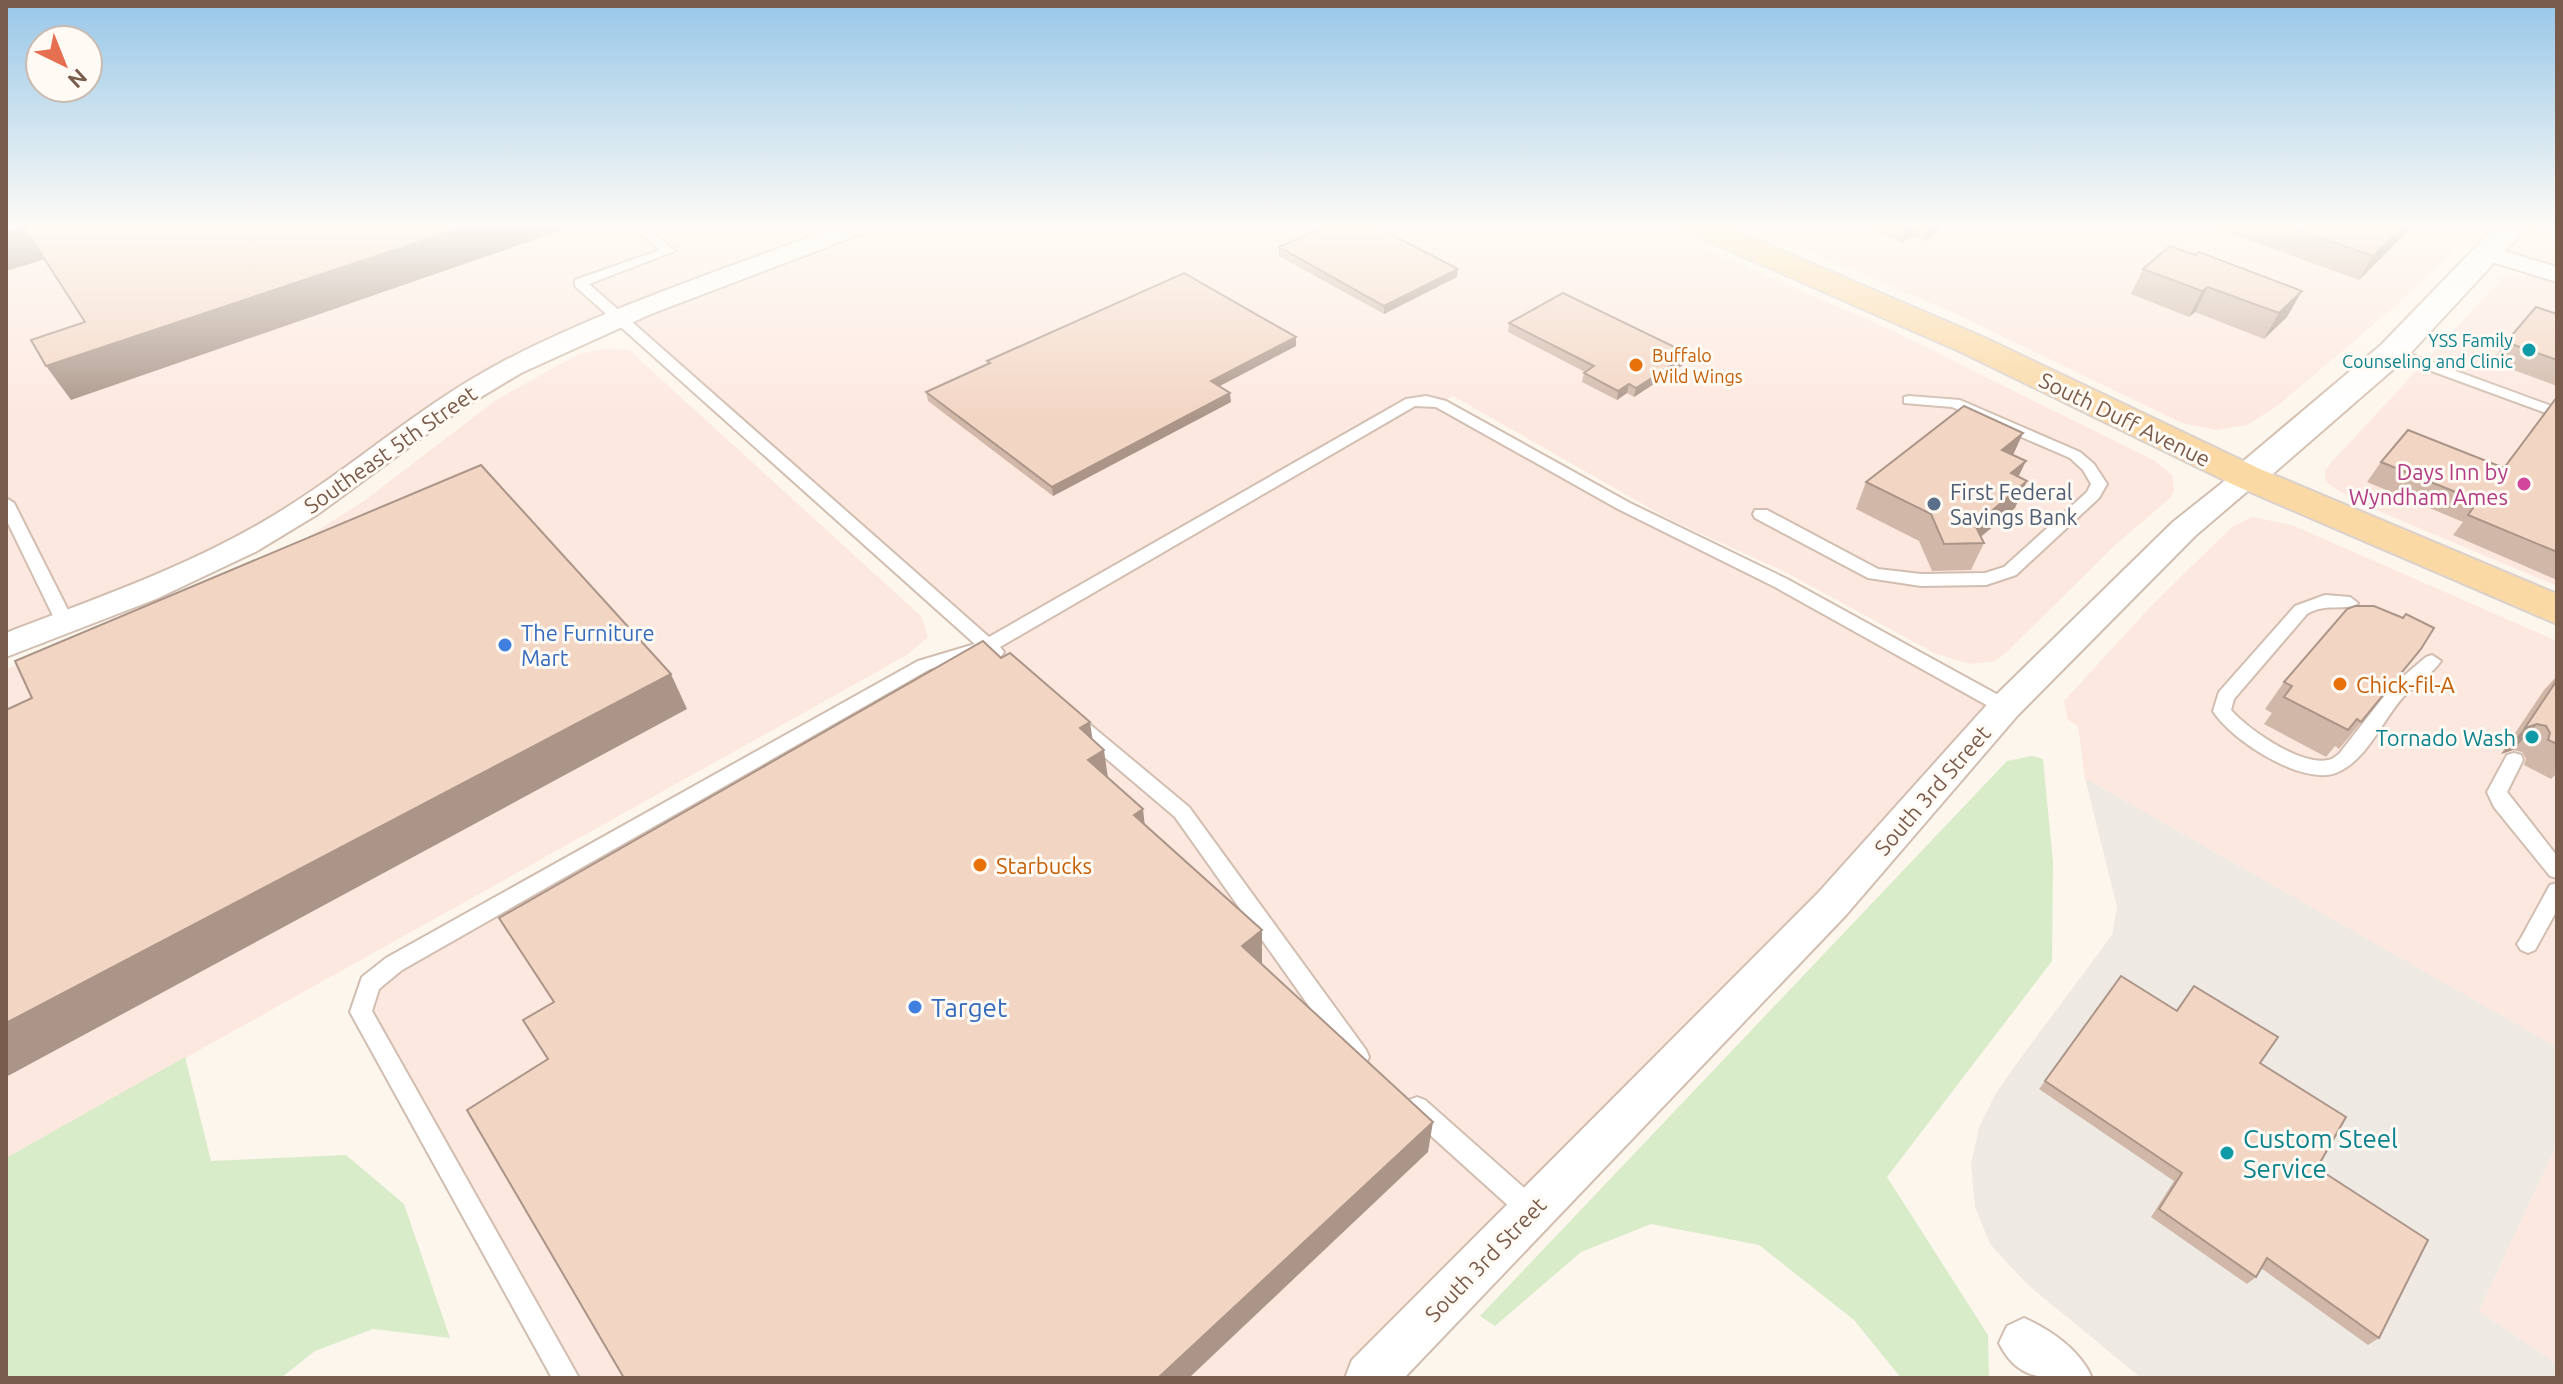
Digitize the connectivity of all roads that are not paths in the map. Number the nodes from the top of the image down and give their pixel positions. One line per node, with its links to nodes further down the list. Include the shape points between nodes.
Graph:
1 (586, 289): 5 (lane)
2 (698, 289): 5 (street, Southeast 5th Street)
3 (1843, 289): 9 (main road, South Duff Avenue)
4 (2453, 289): 6 (main road, South 3rd Street)
5 (619, 319): 14 (street, Southeast 5th Street, via 456,398 332,493 274,529 210,562); 16 (lane)
6 (2393, 352): 8 (lane); 9 (main road, South 3rd Street)
7 (1909, 400): 11 (lane, via 1955,403 2075,455 2099,484 2010,571 1986,579 1874,574)
8 (2557, 413)
9 (2247, 477): 13 (main road, South Duff Avenue); 19 (street, South 3rd Street, via 2184,529)
10 (6, 503): 14 (lane)
11 (1761, 514)
12 (2350, 603): 17 (lane, via 2324,600 2301,610 2225,697 2222,711 2227,719 2298,764 2330,768 2346,759 2398,691)
13 (2557, 610)
14 (65, 622): 15 (street, Southeast 5th Street)
15 (6, 646)
16 (988, 646): 18 (lane); 19 (lane, via 1381,418 1426,400 1781,583); 29 (lane, via 924,665 394,964 370,984 361,1012)
17 (2432, 661)
18 (1008, 664)
19 (2005, 707): 27 (street, South 3rd Street, via 1832,904)
20 (1060, 709): 25 (lane, via 1182,812 1354,1054)
21 (2514, 760): 22 (lane, via 2497,792)
22 (2557, 870)
23 (2557, 891): 24 (lane)
24 (2528, 944)
25 (1375, 1072)
26 (1407, 1099): 27 (lane)
27 (1531, 1210): 30 (street, South 3rd Street)
28 (2024, 1343): 31 (street)
29 (566, 1378)
30 (1370, 1378)
31 (2067, 1378)

